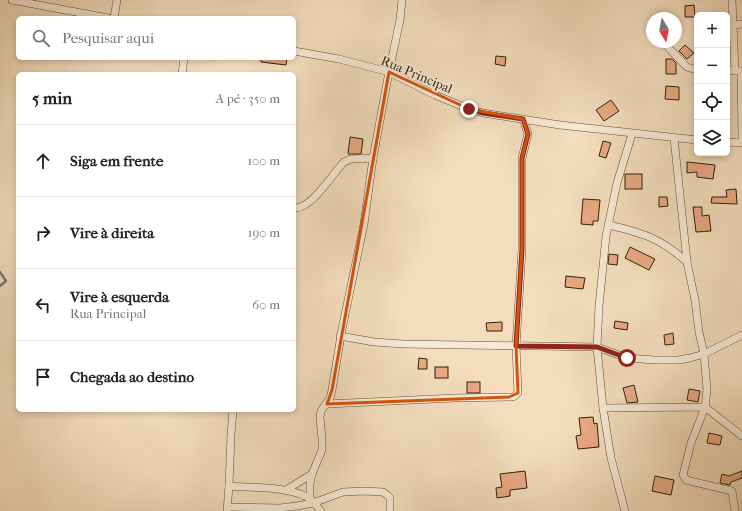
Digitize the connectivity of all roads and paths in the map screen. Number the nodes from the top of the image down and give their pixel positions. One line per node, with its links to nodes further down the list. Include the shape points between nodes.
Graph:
1 (12, 0): 5 (street)
2 (117, 0): 6 (street)
3 (402, 0): 15 (street)
4 (732, 0): 8 (street)
5 (97, 16)
6 (114, 16)
7 (742, 24): 8 (street)
8 (732, 25): 13 (street)
9 (669, 48): 12 (street, via 687,67)
10 (296, 51): 15 (street, Rua Principal)
11 (184, 60): 14 (street)
12 (694, 69)
13 (739, 71): 19 (street)
14 (182, 72)
15 (389, 72): 16 (street, Rua Principal, via 469,109); 23 (street)
16 (523, 119): 17 (street, Rua Principal); 29 (street, via 528,134 522,158 522,249)
17 (632, 134): 18 (street, Rua Principal); 25 (street, via 617,183)
18 (674, 138): 20 (street, Rua Principal); 26 (street)
19 (742, 138)
20 (694, 140)
21 (730, 142): 22 (street)
22 (742, 143)
23 (373, 158): 24 (street, via 350,159 344,162 313,199); 28 (street, via 364,224)
24 (296, 208)
25 (609, 225): 26 (street, via 650,236); 30 (street, via 599,306)
26 (688, 262): 31 (street)
27 (742, 335): 31 (street)
28 (340, 336): 29 (street, via 403,344); 32 (street, via 332,390)
29 (516, 346): 30 (street); 32 (street, via 518,393 513,397)
30 (597, 347): 31 (street, via 627,358 638,359 678,360); 34 (street)
31 (704, 354): 33 (street, via 707,390)
32 (327, 404): 37 (street, via 321,411 320,418 322,450)
33 (705, 407): 34 (street); 36 (street); 45 (street, via 691,443 683,475 686,480 732,491)
34 (603, 408): 44 (street, via 611,458)
35 (233, 412): 38 (street)
36 (742, 436)
37 (312, 474): 39 (street); 40 (street)
38 (229, 486): 39 (street); 41 (street)
39 (286, 490): 40 (street)
40 (312, 501): 41 (street, via 280,508); 42 (street); 43 (street, via 343,492 383,492 390,498)
41 (227, 509)
42 (322, 511)
43 (390, 511)
44 (625, 511)
45 (735, 511)

